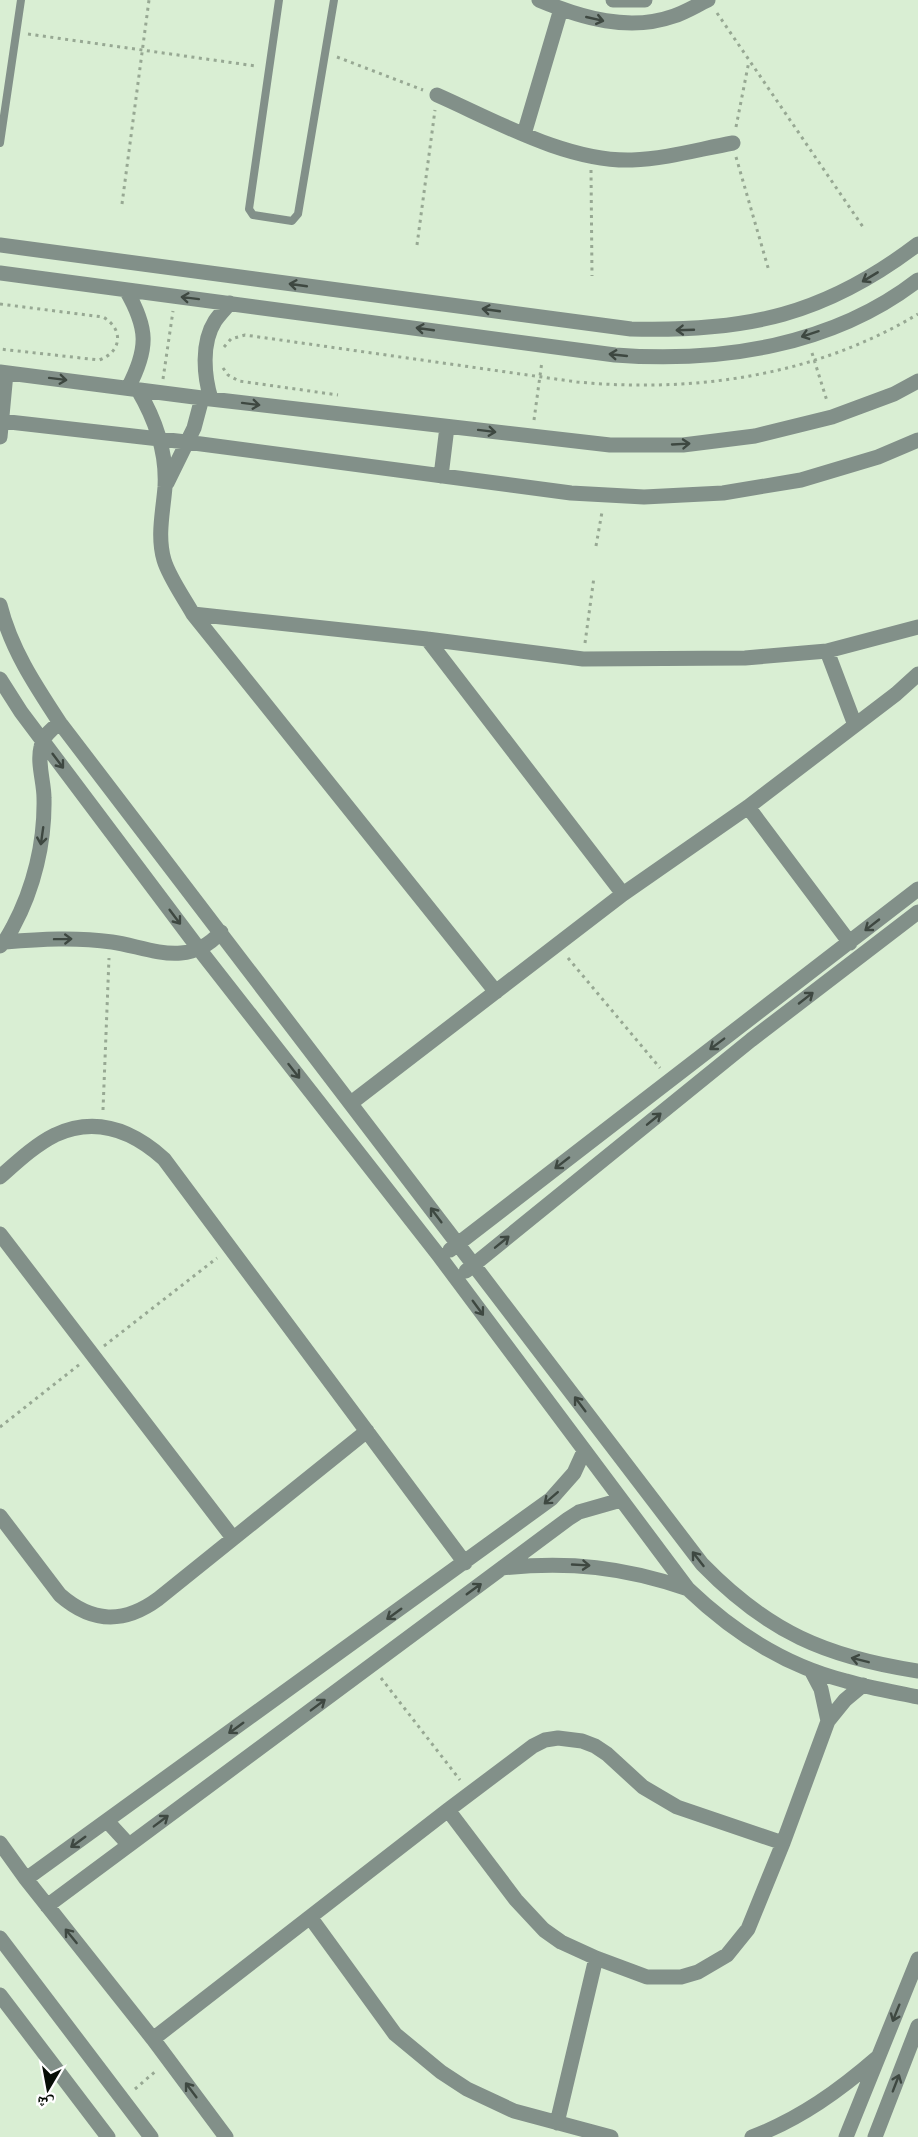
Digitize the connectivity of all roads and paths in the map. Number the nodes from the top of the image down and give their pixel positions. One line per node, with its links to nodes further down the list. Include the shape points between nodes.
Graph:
1 (21, 0): 10 (lane)
2 (149, 0): 11 (path)
3 (279, 0): 14 (lane)
4 (334, 0): 12 (lane)
5 (540, 0): 9 (street)
6 (613, 0): 7 (street)
7 (645, 0)
8 (708, 0): 9 (street, one-way to 8, via 597,21 636,23 673,16); 13 (path)
9 (561, 9): 16 (street)
10 (16, 32): 11 (path); 17 (lane)
11 (142, 50): 14 (path); 20 (path)
12 (325, 52): 14 (lane, via 298,214 292,221 254,215 249,210); 15 (path)
13 (749, 61): 18 (path); 21 (path)
14 (270, 67)
15 (437, 95): 16 (street); 24 (path)
16 (524, 134): 19 (street)
17 (0, 143)
18 (732, 143): 19 (street, via 633,160); 25 (path)
19 (591, 157): 27 (path)
20 (122, 204)
21 (863, 227)
22 (918, 244): 23 (street, one-way to 23, via 864,281 810,306 745,324 668,330 631,329)
23 (0, 245)
24 (417, 245)
25 (769, 270)
26 (0, 273): 29 (street)
27 (592, 276)
28 (918, 280): 34 (street, one-way to 34, via 867,311)
29 (126, 290): 30 (street); 43 (street, via 139,312 144,338)
30 (176, 296): 31 (street, one-way to 30); 44 (path)
31 (230, 303): 35 (street, one-way to 31); 47 (street, via 210,333 204,366)
32 (0, 304): 36 (path, via 103,317 114,326 118,339 112,353 99,360)
33 (918, 314): 38 (path)
34 (807, 336): 35 (street, one-way to 35, via 702,357 648,357); 38 (path)
35 (545, 345): 41 (path)
36 (0, 349)
37 (222, 350): 41 (path, via 231,339 245,335)
38 (814, 360): 41 (path, via 751,376 686,385 613,386); 48 (path)
39 (221, 364): 45 (path, via 228,375 239,381)
40 (3, 373): 43 (street, one-way to 43); 51 (street)
41 (540, 376): 54 (path)
42 (918, 381): 50 (street)
43 (133, 389): 44 (street); 55 (street, via 154,422)
44 (160, 392): 47 (street)
45 (345, 396)
46 (836, 398): 48 (path)
47 (207, 399): 52 (street, one-way to 52); 57 (street)
48 (827, 401): 49 (path); 50 (path)
49 (817, 404)
50 (832, 417): 54 (street, one-way to 50, via 610,445 683,445 755,436)
51 (1, 421): 53 (street); 55 (street)
52 (447, 427): 54 (street, one-way to 54); 58 (street)
53 (0, 437)
54 (532, 437)
55 (160, 440): 57 (street); 59 (street)
56 (918, 440): 60 (street, via 839,469 762,487 684,496)
57 (186, 442): 58 (street); 59 (street)
58 (441, 476): 60 (street)
59 (165, 489): 64 (street, via 160,536 165,561)
60 (605, 495): 61 (path)
61 (596, 546)
62 (594, 577): 68 (path)
63 (0, 605): 71 (street, via 20,659)
64 (193, 614): 66 (street); 84 (street)
65 (918, 627): 67 (street)
66 (427, 639): 68 (street); 76 (street)
67 (827, 651): 68 (street, via 745,658); 72 (street)
68 (583, 659)
69 (918, 675): 72 (street)
70 (0, 679): 73 (street)
71 (60, 723): 73 (street); 78 (street)
72 (855, 725): 74 (street)
73 (43, 740): 81 (street, one-way to 81, via 40,758 45,797 39,857 31,887); 83 (street, one-way to 83)
74 (747, 807): 76 (street); 80 (street)
75 (918, 889): 80 (street, one-way to 80)
76 (623, 894): 82 (street)
77 (918, 912): 93 (street, one-way to 77, via 751,1040)
78 (221, 932): 83 (street); 86 (street)
79 (109, 941): 81 (street, one-way to 79, via 74,938); 83 (street, via 169,953); 87 (path)
80 (850, 943): 85 (street, one-way to 85)
81 (2, 944)
82 (557, 945): 84 (street); 85 (path)
83 (199, 949): 92 (street, one-way to 92)
84 (495, 992): 86 (street)
85 (670, 1080): 90 (street, one-way to 90)
86 (351, 1103): 90 (street, one-way to 86)
87 (102, 1127): 88 (street, via 78,1128 56,1135); 91 (street, via 126,1132 147,1143 164,1159)
88 (0, 1177)
89 (0, 1234): 95 (street)
90 (458, 1244): 92 (street); 93 (street)
91 (230, 1247): 95 (path); 97 (street)
92 (440, 1257): 94 (street)
93 (474, 1265): 94 (street); 109 (street, one-way to 93, via 851,1658 801,1638 756,1612 719,1582)
94 (457, 1279): 98 (street, one-way to 98)
95 (92, 1354): 96 (path); 102 (street)
96 (0, 1427)
97 (367, 1431): 102 (street); 104 (street)
98 (584, 1451): 99 (street); 101 (street, one-way to 101, via 564,1487)
99 (621, 1500): 103 (street, via 579,1512); 106 (street)
100 (0, 1516): 102 (street, via 60,1595 79,1609 100,1617 116,1617 145,1608)
101 (500, 1537): 103 (street); 104 (street)
102 (233, 1538)
103 (517, 1557): 105 (street)
104 (465, 1563): 115 (street, one-way to 115)
105 (502, 1568): 106 (street, one-way to 106, via 597,1566); 107 (street, one-way to 105)
106 (688, 1589): 108 (street, via 751,1640)
107 (371, 1665): 113 (path); 118 (street, one-way to 107)
108 (811, 1670): 110 (street); 112 (street, via 821,1689)
109 (918, 1671)
110 (864, 1685): 111 (street); 112 (street)
111 (918, 1696)
112 (828, 1721): 117 (street)
113 (471, 1793): 114 (street); 117 (street, via 533,1746 545,1740 570,1739 595,1746 643,1787 676,1807)
114 (448, 1810): 121 (street); 123 (street, via 529,1916 561,1942)
115 (107, 1821): 118 (street); 119 (street, one-way to 119)
116 (0, 1843): 119 (street)
117 (783, 1843): 123 (street, via 748,1929 739,1943 713,1965 681,1977 647,1977)
118 (129, 1845): 120 (street)
119 (26, 1879): 120 (street)
120 (47, 1906): 127 (street, one-way to 120)
121 (310, 1917): 127 (street); 131 (street, via 395,2034 417,2054 494,2102)
122 (0, 1938): 130 (street)
123 (596, 1958): 131 (street)
124 (918, 1959): 128 (street, one-way to 128)
125 (0, 1995): 132 (street)
126 (918, 2026): 138 (street, one-way to 126)
127 (153, 2039): 129 (street)
128 (880, 2056): 136 (street, via 811,2108); 137 (street)
129 (168, 2060): 130 (path); 134 (street, one-way to 129)
130 (122, 2100): 133 (street)
131 (557, 2123): 135 (street)
132 (108, 2137)
133 (151, 2137)
134 (226, 2137)
135 (611, 2137)
136 (752, 2137)
137 (846, 2137)
138 (874, 2137)

